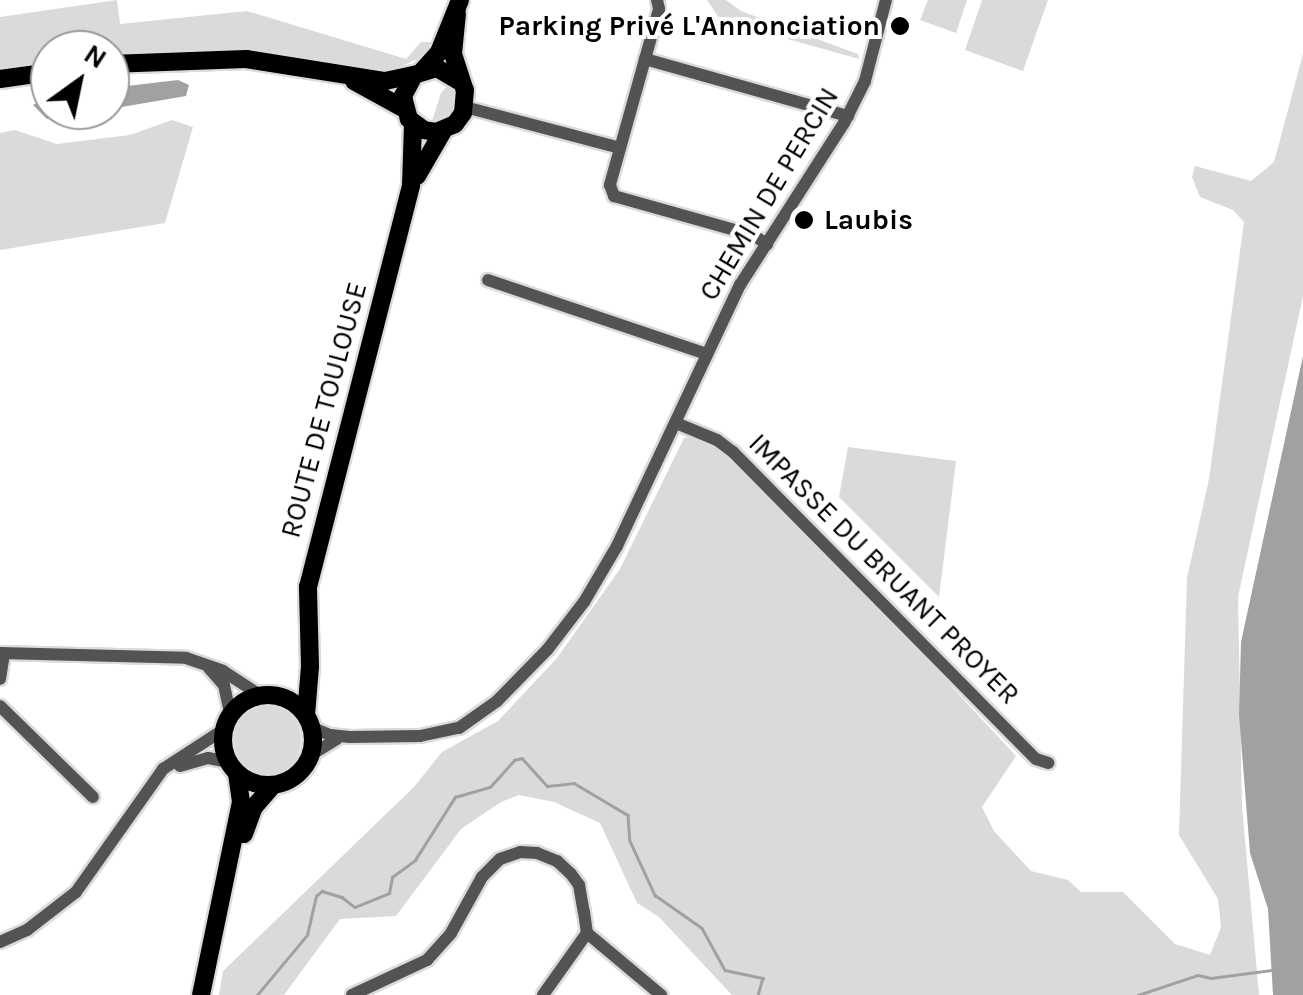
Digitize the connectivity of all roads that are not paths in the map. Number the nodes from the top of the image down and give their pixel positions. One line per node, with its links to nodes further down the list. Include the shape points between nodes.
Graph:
1 (886, 0): 13 (street, CHEMIN DE PERCIN)
2 (658, 5): 4 (street)
3 (459, 6): 6 (main road, via 438,52); 10 (main road, via 453,54)
4 (645, 59): 13 (street); 15 (street)
5 (130, 63): 8 (main road, via 246,59)
6 (419, 73): 8 (main road, via 385,81); 10 (main road, via 444,70); 12 (main road, via 404,90)
7 (30, 74): 9 (main road)
8 (345, 76): 12 (main road)
9 (0, 78)
10 (460, 82): 11 (main road)
11 (466, 107): 14 (main road); 15 (street)
12 (408, 116): 14 (main road, via 424,130); 16 (main road, ROUTE DE TOULOUSE)
13 (848, 116): 17 (street, CHEMIN DE PERCIN)
14 (443, 131): 16 (main road, ROUTE DE TOULOUSE)
15 (620, 148): 17 (street, via 610,185 614,196)
16 (411, 185): 21 (main road, ROUTE DE TOULOUSE, via 314,552)
17 (768, 244): 19 (street, CHEMIN DE PERCIN)
18 (488, 280): 19 (street)
19 (706, 354): 20 (street, CHEMIN DE PERCIN)
20 (676, 423): 29 (street, CHEMIN DE PERCIN, via 584,602 511,689 459,728); 31 (street, IMPASSE DU BRUANT PROYER, via 733,452 1036,759)
21 (308, 651): 25 (main road, via 298,677); 27 (main road, ROUTE DE TOULOUSE)
22 (2, 653): 23 (street, via 175,658); 24 (street)
23 (207, 666): 25 (street); 28 (street, via 224,685)
24 (0, 679)
25 (268, 695): 27 (main road, via 293,702); 28 (main road, via 244,701)
26 (0, 706): 35 (street)
27 (308, 721): 29 (street, CHEMIN DE PERCIN, via 330,736); 30 (main road)
28 (227, 722): 32 (main road); 34 (street)
29 (350, 737): 30 (street, CHEMIN DE PERCIN)
30 (310, 755): 33 (main road, via 289,780)
31 (1048, 763)
32 (233, 768): 33 (main road, via 254,783); 34 (street, via 193,759); 36 (main road, via 241,802)
33 (273, 785): 36 (main road, via 254,806)
34 (149, 786): 38 (street, via 76,892)
35 (92, 797)
36 (227, 876): 39 (main road)
37 (587, 933): 40 (street, via 571,874 536,852 520,852 500,859 482,877 452,933 427,960); 41 (street); 42 (street)
38 (0, 942)
39 (202, 993)
40 (353, 995)
41 (544, 995)
42 (662, 995)

